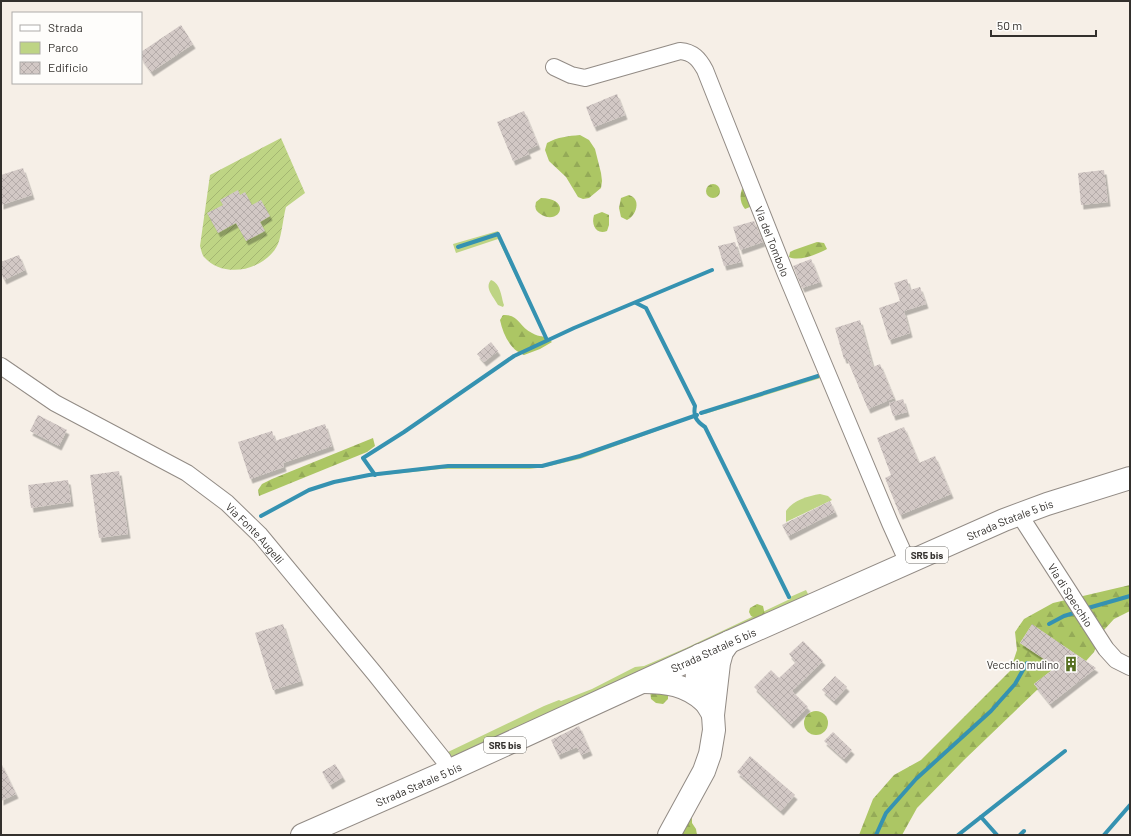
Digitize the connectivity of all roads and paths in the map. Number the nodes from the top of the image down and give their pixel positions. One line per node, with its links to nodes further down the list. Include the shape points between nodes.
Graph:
1 (554, 67): 5 (street, Via del Tombolo, via 585,78 680,51 687,51 701,62 785,272)
2 (1, 366): 11 (street, Via Fonte Augelli, via 55,402 182,470 227,503 260,535 375,674 439,754)
3 (1130, 478): 4 (main road, Strada Statale 5 bis / SR5 bis)
4 (1019, 514): 5 (main road, Strada Statale 5 bis / SR5 bis); 8 (street, Via di Specchio, via 1106,649 1116,660)
5 (908, 563): 6 (main road, Strada Statale 5 bis / SR5 bis)
6 (729, 642): 7 (main road, Strada Statale 5 bis / SR5 bis); 10 (main road, via 721,656)
7 (700, 655): 9 (main road, Strada Statale 5 bis / SR5 bis); 10 (main road, via 712,665 715,675)
8 (1130, 667)
9 (643, 682): 10 (main road, via 681,686); 11 (main road, Strada Statale 5 bis / SR5 bis)
10 (711, 701): 13 (main road, via 714,730 710,754 704,771)
11 (448, 771): 12 (main road, Strada Statale 5 bis / SR5 bis)
12 (302, 835)
13 (669, 835)

